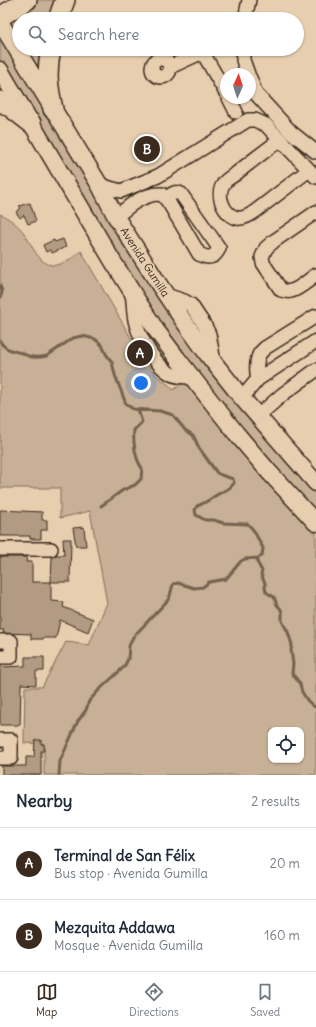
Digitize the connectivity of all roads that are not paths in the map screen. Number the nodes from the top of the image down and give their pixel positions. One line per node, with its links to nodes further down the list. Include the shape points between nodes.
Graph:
1 (15, 0): 7 (street)
2 (27, 0): 7 (highway)
3 (65, 0): 5 (highway)
4 (249, 0): 6 (street)
5 (61, 12)
6 (246, 12)
7 (0, 17)
8 (0, 22): 9 (main road, Avenida Gumilla)
9 (12, 42)
10 (21, 56): 22 (main road, Avenida Gumilla)
11 (49, 56): 22 (highway, via 47,76)
12 (195, 56): 15 (street)
13 (208, 56): 18 (street)
14 (243, 56): 16 (street)
15 (170, 67)
16 (246, 68)
17 (0, 70): 24 (main road)
18 (220, 80)
19 (256, 94): 26 (street, via 291,132)
20 (0, 101): 24 (highway)
21 (232, 104): 23 (street)
22 (53, 109): 29 (main road, Avenida Gumilla)
23 (236, 112)
24 (31, 123): 41 (main road, via 156,330 236,433)
25 (280, 140): 27 (street); 27 (street, via 224,183 220,197 229,215 238,218 250,215); 28 (street, via 266,124 248,120)
26 (316, 152)
27 (312, 174)
28 (158, 176): 29 (street, via 121,191); 30 (street)
29 (99, 184): 32 (main road, Avenida Gumilla)
30 (164, 196): 30 (street, via 199,254 211,257 217,252 219,248 181,194 176,192); 32 (street, via 146,196)
31 (316, 212): 33 (street, via 274,241 266,248 262,257 263,263 281,290 291,292)
32 (116, 217): 38 (main road, Avenida Gumilla, via 185,323)
33 (316, 274)
34 (316, 316): 37 (street, via 260,353)
35 (316, 341): 37 (street)
36 (316, 370): 39 (street)
37 (258, 380): 38 (street)
38 (242, 398): 39 (main road, Avenida Gumilla)
39 (258, 416): 40 (main road, Avenida Gumilla)
40 (316, 483)
41 (316, 523)
42 (0, 549): 43 (street)
43 (51, 549)
44 (0, 641): 45 (street, via 11,641 11,657)
45 (0, 657)
46 (0, 740): 47 (street, via 11,740 11,758)
47 (0, 758)

